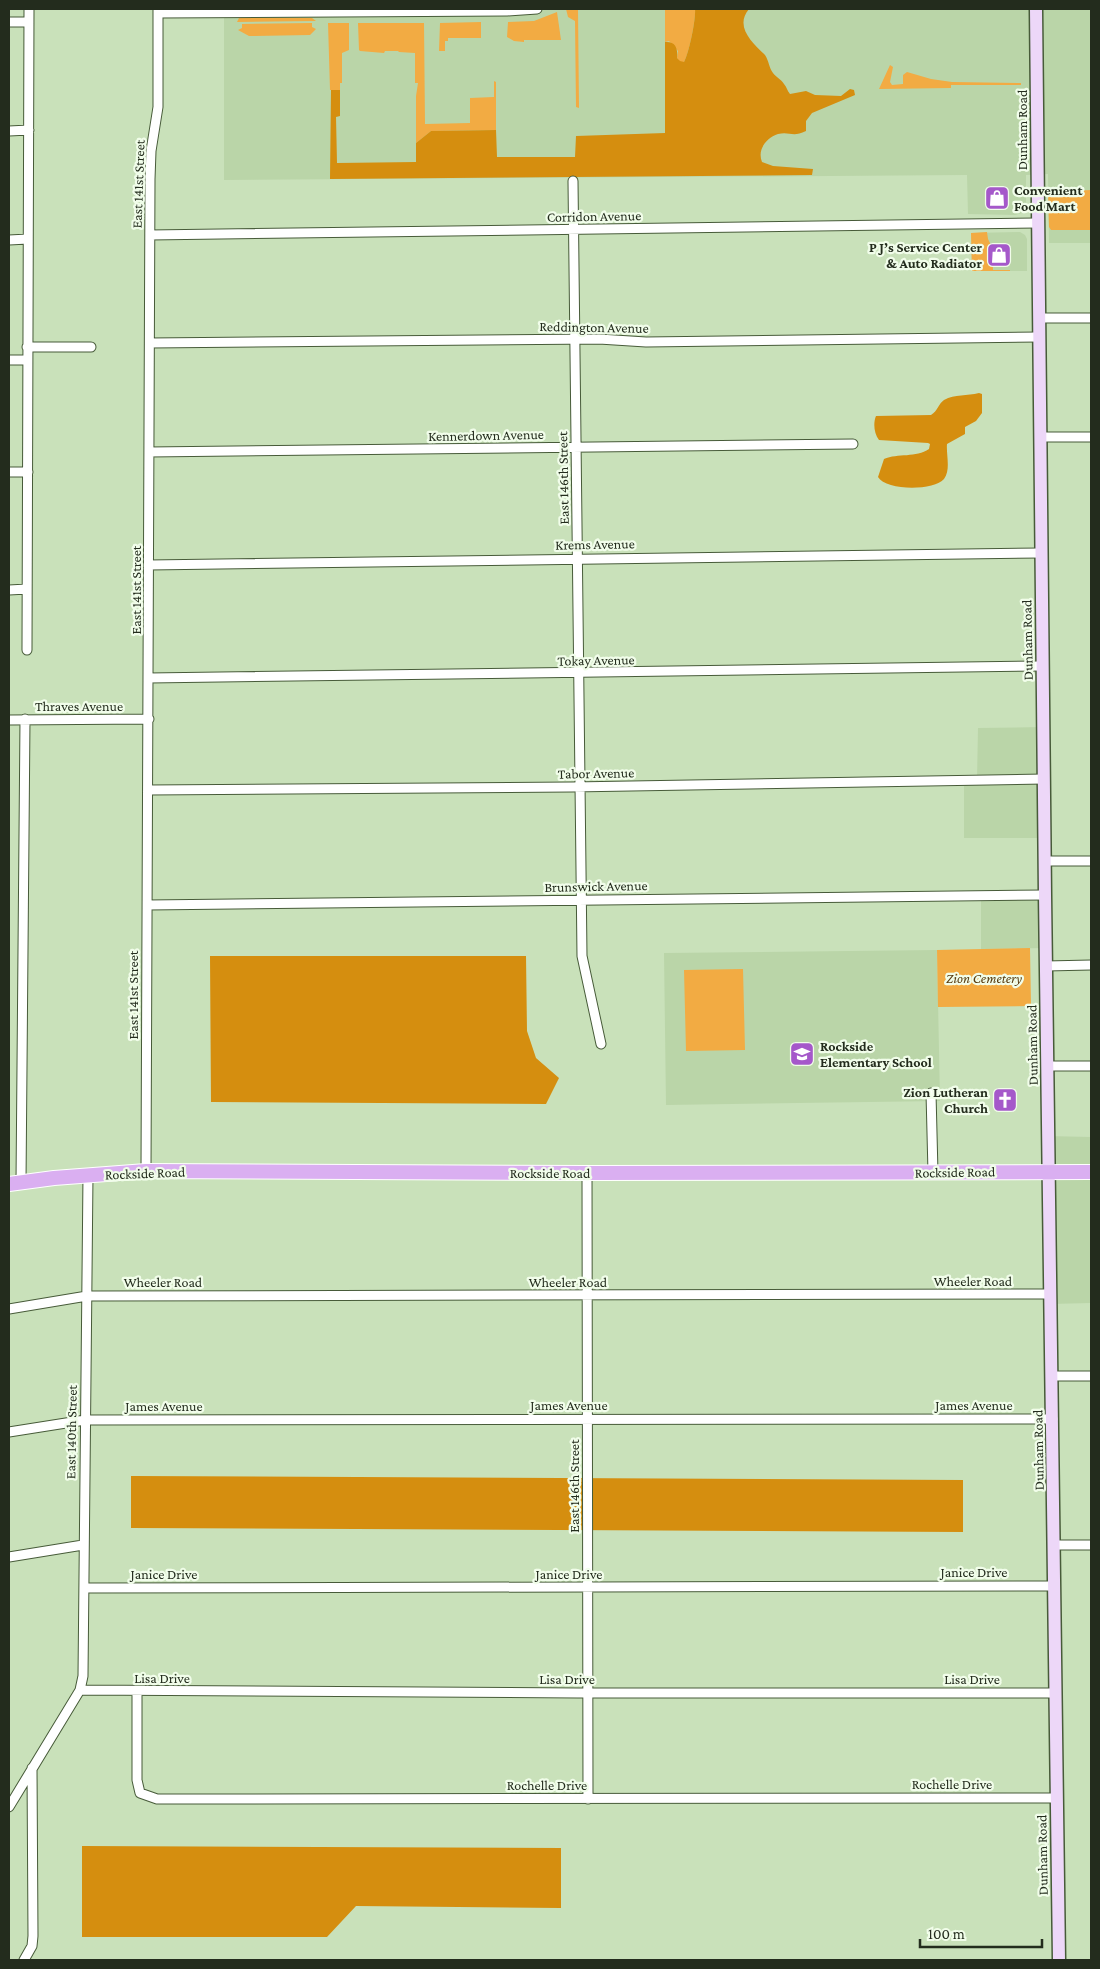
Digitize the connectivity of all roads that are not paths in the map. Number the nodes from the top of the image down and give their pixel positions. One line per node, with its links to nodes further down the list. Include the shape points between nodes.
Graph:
1 (29, 9): 6 (street)
2 (537, 9): 4 (street)
3 (1036, 9): 10 (street, Dunham Road)
4 (158, 11): 12 (street, East 141st Street, via 158,107 150,160)
5 (9, 22): 6 (street)
6 (29, 22): 7 (street)
7 (29, 130): 8 (street); 14 (street)
8 (9, 131)
9 (574, 180): 11 (street, East 146th Street)
10 (1037, 223): 11 (street, Corridon Avenue); 15 (street, Dunham Road)
11 (574, 230): 12 (street, Corridon Avenue); 18 (street, East 146th Street)
12 (150, 235): 19 (street, East 141st Street)
13 (9, 240): 14 (street)
14 (28, 240): 20 (street)
15 (1038, 318): 16 (street); 17 (street, Dunham Road)
16 (1091, 318)
17 (1039, 338): 18 (street, Reddington Avenue, via 653,342); 24 (street, Dunham Road)
18 (576, 339): 19 (street, Reddington Avenue); 27 (street, East 146th Street)
19 (150, 343): 28 (street, East 141st Street)
20 (27, 347): 21 (street); 23 (street)
21 (91, 347)
22 (9, 360): 23 (street)
23 (27, 360): 30 (street)
24 (1040, 437): 25 (street); 31 (street, Dunham Road)
25 (1091, 437)
26 (853, 444): 27 (street, Kennerdown Avenue)
27 (576, 447): 28 (street, Kennerdown Avenue); 32 (street, East 146th Street)
28 (149, 452): 33 (street, East 141st Street)
29 (9, 472): 30 (street)
30 (28, 472): 34 (street)
31 (1041, 553): 32 (street, Krems Avenue); 37 (street, Dunham Road)
32 (578, 558): 33 (street, Krems Avenue); 38 (street, East 146th Street)
33 (150, 565): 39 (street, East 141st Street)
34 (27, 589): 35 (street); 36 (street)
35 (9, 590)
36 (27, 650)
37 (1042, 666): 38 (street, Tokay Avenue); 43 (street, Dunham Road)
38 (579, 674): 39 (street, Tokay Avenue); 44 (street, East 146th Street)
39 (149, 678): 41 (street, East 141st Street)
40 (24, 719): 41 (street, Thraves Avenue); 42 (street, Thraves Avenue); 63 (street)
41 (149, 719): 45 (street, East 141st Street)
42 (9, 720)
43 (1044, 779): 44 (street, Tabor Avenue); 46 (street, Dunham Road)
44 (580, 787): 45 (street, Tabor Avenue); 49 (street, East 146th Street)
45 (148, 790): 50 (street, East 141st Street)
46 (1045, 861): 47 (street); 48 (street, Dunham Road)
47 (1091, 861)
48 (1045, 896): 49 (street, Brunswick Avenue); 51 (street, Dunham Road)
49 (582, 900): 50 (street, Brunswick Avenue); 53 (street, East 146th Street, via 582,956)
50 (148, 905): 57 (street, East 141st Street)
51 (1046, 966): 52 (street); 54 (street, Dunham Road)
52 (1091, 966)
53 (601, 1044)
54 (1048, 1066): 55 (street); 58 (street, Dunham Road)
55 (1091, 1066)
56 (931, 1093): 61 (street)
57 (146, 1171): 60 (main road, Rockside Road); 62 (main road, Rockside Road)
58 (1048, 1171): 59 (main road, Rockside Road); 61 (main road, Rockside Road); 64 (street, Dunham Road)
59 (1091, 1172)
60 (587, 1173): 61 (main road, Rockside Road); 66 (street, East 146th Street)
61 (933, 1173)
62 (88, 1175): 63 (main road, Rockside Road); 65 (street, East 140th Street)
63 (15, 1183)
64 (1050, 1294): 66 (street, Wheeler Road); 68 (street, Dunham Road)
65 (87, 1296): 66 (street, Wheeler Road); 67 (street, Wheeler Road); 72 (street, East 140th Street)
66 (587, 1296): 70 (street, East 146th Street)
67 (9, 1309)
68 (1051, 1376): 69 (street); 71 (street, Dunham Road)
69 (1091, 1376)
70 (588, 1419): 71 (street, James Avenue); 72 (street, James Avenue); 80 (street, East 146th Street)
71 (1053, 1419): 75 (street, Dunham Road)
72 (85, 1420): 73 (street, James Avenue); 74 (street, East 140th Street)
73 (9, 1432)
74 (83, 1545): 77 (street); 79 (street, East 140th Street)
75 (1054, 1545): 76 (street); 78 (street, Dunham Road)
76 (1091, 1545)
77 (9, 1557)
78 (1054, 1586): 80 (street, Janice Drive); 84 (street, Dunham Road)
79 (84, 1588): 80 (street, Janice Drive); 81 (street, East 140th Street, via 84,1666)
80 (588, 1588): 83 (street, East 146th Street)
81 (80, 1690): 82 (street, Lisa Drive); 85 (street)
82 (137, 1692): 83 (street, Lisa Drive); 87 (street, Rochelle Drive, via 137,1780 140,1793 157,1799)
83 (588, 1693): 84 (street, Lisa Drive); 87 (street, East 146th Street)
84 (1054, 1693): 86 (street, Dunham Road)
85 (32, 1768): 88 (street); 89 (street, via 33,1936 32,1946)
86 (1057, 1798): 87 (street, Rochelle Drive); 90 (street, Dunham Road)
87 (588, 1799)
88 (9, 1807)
89 (24, 1960)
90 (1058, 1960)

